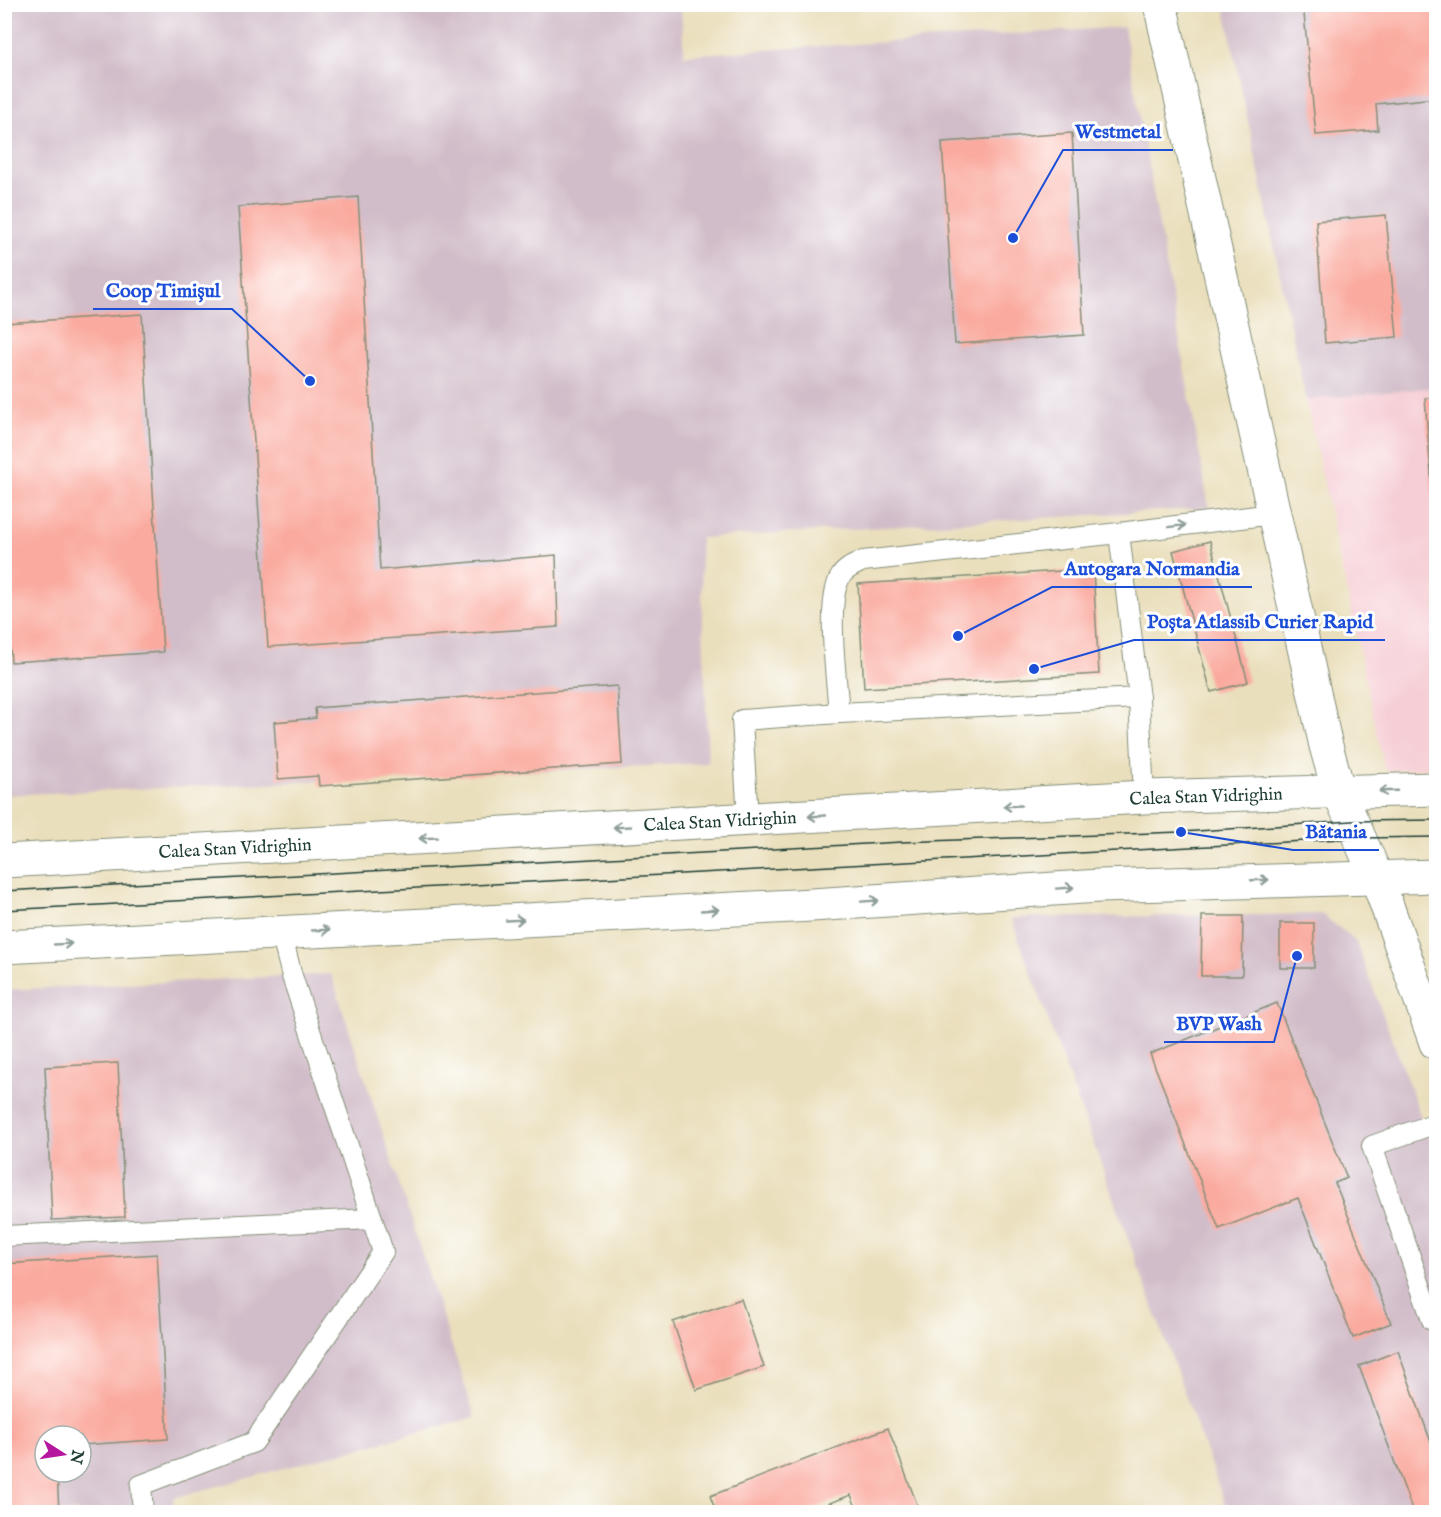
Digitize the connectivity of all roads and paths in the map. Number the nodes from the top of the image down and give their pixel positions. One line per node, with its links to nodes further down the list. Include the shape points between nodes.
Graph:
1 (1160, 4): 2 (main road)
2 (1273, 514): 3 (lane, one-way to 2); 7 (main road)
3 (1119, 533): 4 (lane); 5 (lane, via 863,561 849,567 840,576 833,597)
4 (1139, 698): 5 (lane); 8 (lane)
5 (839, 713): 9 (lane, via 742,720)
6 (1437, 789): 7 (main road, Calea Stan Vidrighin, one-way to 7)
7 (1339, 792): 8 (main road, Calea Stan Vidrighin); 12 (main road)
8 (1144, 797): 9 (main road, Calea Stan Vidrighin, one-way to 9)
9 (748, 820): 10 (main road, Calea Stan Vidrighin, one-way to 10)
10 (4, 861)
11 (1437, 876): 12 (main road)
12 (1377, 878): 13 (main road, one-way to 12, via 1099,886); 15 (main road)
13 (281, 933): 14 (main road, one-way to 13); 17 (lane)
14 (4, 947)
15 (1437, 1043)
16 (1437, 1123): 19 (lane, via 1371,1146 1432,1320)
17 (372, 1219): 18 (lane); 20 (lane, via 383,1252 254,1442 141,1485)
18 (4, 1236)
19 (1437, 1318)
20 (143, 1512)

